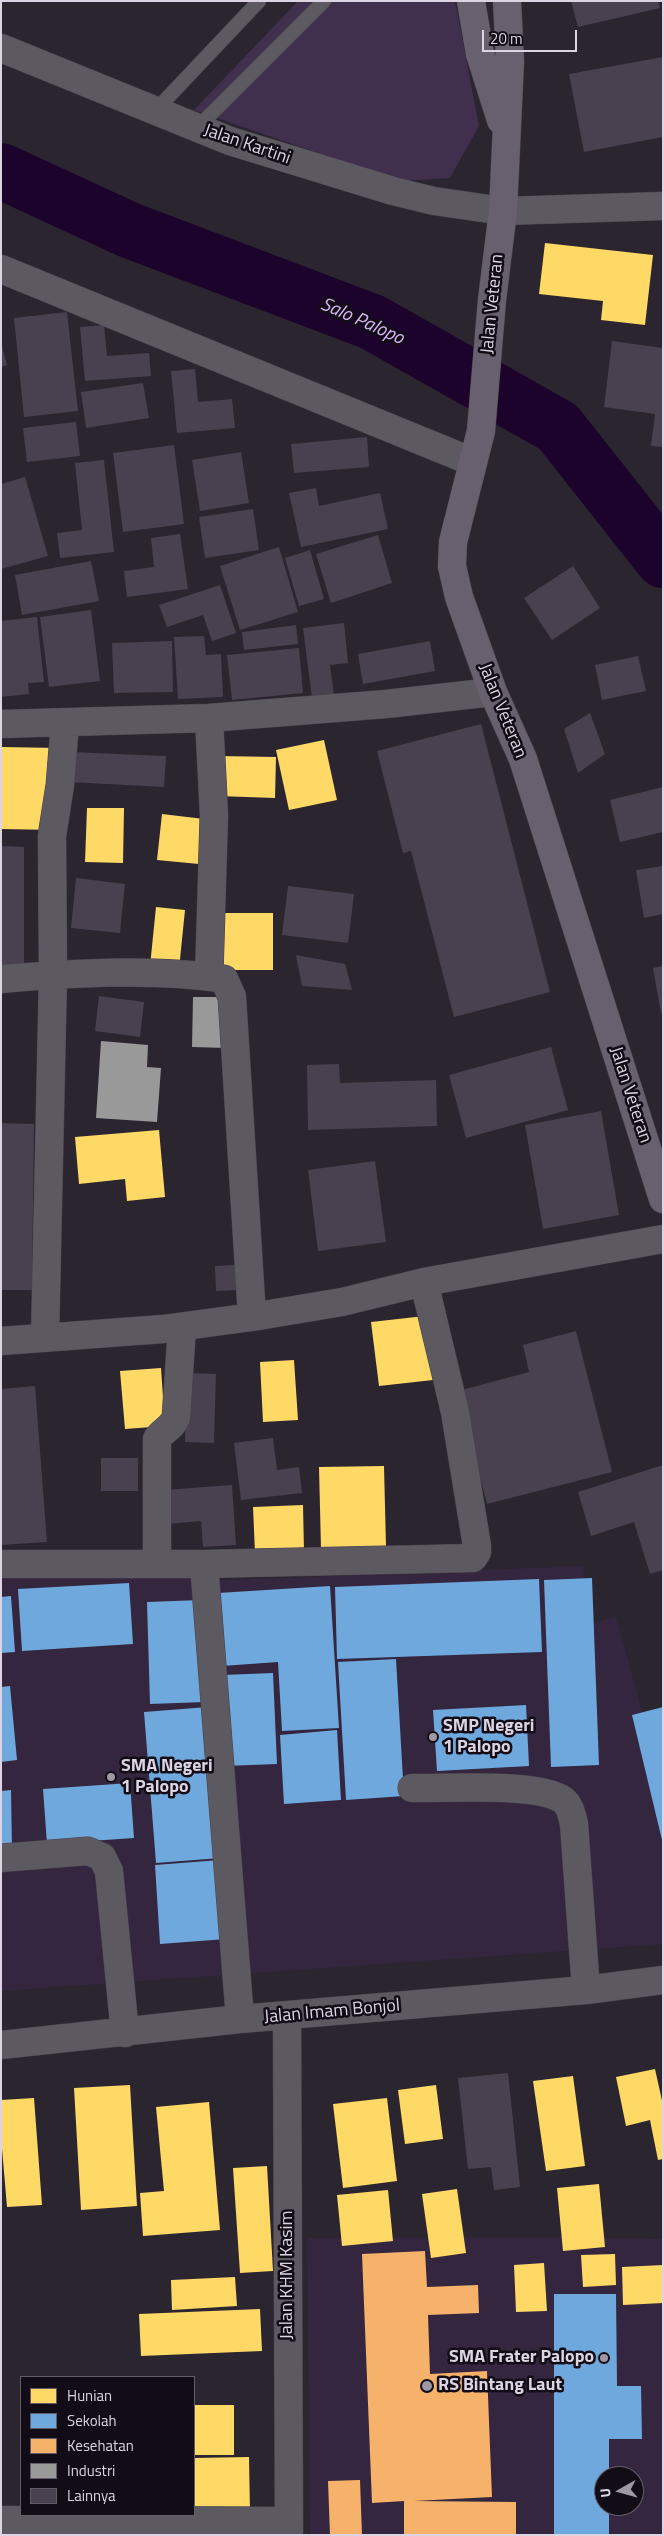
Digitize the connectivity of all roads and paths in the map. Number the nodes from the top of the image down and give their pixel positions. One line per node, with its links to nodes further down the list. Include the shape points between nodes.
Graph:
1 (259, 1): 6 (lane)
2 (324, 1): 7 (lane)
3 (471, 1): 8 (highway, via 480,54)
4 (508, 1): 8 (highway, Jalan Veteran, via 510,61)
5 (1, 48): 6 (street, Jalan Kartini)
6 (155, 111): 7 (street, Jalan Kartini)
7 (197, 128): 10 (street, Jalan Kartini, via 393,191 434,201)
8 (506, 136): 10 (highway, Jalan Veteran)
9 (663, 206): 10 (street, Jalan Kartini)
10 (503, 211): 12 (highway, Jalan Veteran, via 481,431)
11 (1, 269): 12 (street)
12 (473, 462): 13 (highway, Jalan Veteran, via 453,542 452,566 459,598)
13 (493, 692): 14 (street); 20 (highway, Jalan Veteran, via 523,759)
14 (209, 718): 15 (street); 18 (street, via 214,816)
15 (65, 723): 16 (street); 17 (street, via 52,836)
16 (1, 724)
17 (53, 975): 18 (street); 19 (street); 25 (street)
18 (209, 976): 23 (street, via 224,978 232,997)
19 (1, 979)
20 (663, 1199)
21 (663, 1239): 22 (street)
22 (424, 1282): 23 (street, via 342,1302); 29 (street, via 455,1412 478,1546 473,1558)
23 (252, 1317): 24 (street)
24 (182, 1327): 25 (street); 27 (street, via 176,1418 174,1424 157,1439)
25 (45, 1338): 26 (street)
26 (1, 1341)
27 (157, 1562): 28 (street); 29 (street)
28 (1, 1564)
29 (204, 1564): 35 (street)
30 (412, 1788): 33 (street, via 533,1789 554,1795 567,1804 574,1824)
31 (1, 1858): 36 (street, via 88,1851 102,1857 110,1871)
32 (663, 1980): 33 (street, Jalan Imam Bonjol)
33 (586, 1990): 34 (street, Jalan Imam Bonjol)
34 (287, 2016): 35 (street, Jalan Imam Bonjol); 39 (street, Jalan KHM Kasim)
35 (240, 2019): 36 (street, Jalan Imam Bonjol)
36 (125, 2033): 37 (street, Jalan Imam Bonjol)
37 (1, 2045)
38 (1, 2520): 39 (street)
39 (289, 2528)

